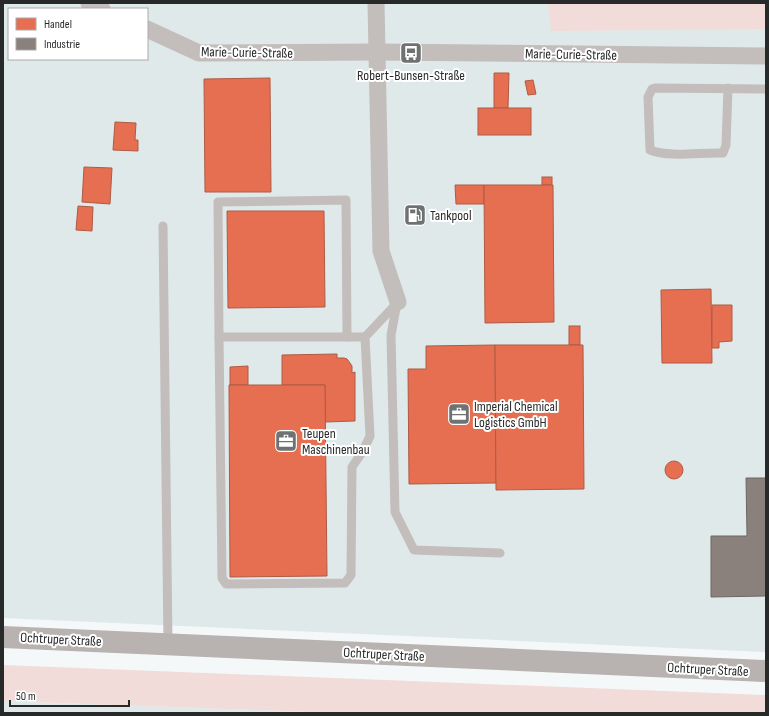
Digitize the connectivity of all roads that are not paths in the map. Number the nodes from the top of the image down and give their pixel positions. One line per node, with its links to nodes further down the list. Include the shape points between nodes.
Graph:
1 (89, 3): 3 (street)
2 (376, 3): 5 (street)
3 (100, 8)
4 (148, 29): 5 (street, Marie-Curie-Straße, via 199,53)
5 (376, 52): 6 (street, Marie-Curie-Straße); 10 (street, via 381,251)
6 (766, 56)
7 (728, 88): 7 (lane, via 652,89 648,97 650,150 670,154 723,153 726,145); 8 (lane)
8 (766, 89)
9 (163, 226): 16 (lane)
10 (398, 302): 13 (lane); 14 (lane, via 391,335 395,512 414,550)
11 (219, 337): 12 (lane); 12 (lane, via 218,202 346,200); 13 (lane, via 222,578 226,584 345,583 351,575 352,466 370,436)
12 (347, 337): 13 (lane)
13 (365, 337)
14 (500, 553)
15 (3, 637): 16 (main road, Ochtruper Straße)
16 (168, 644): 17 (main road, Ochtruper Straße)
17 (766, 671)

